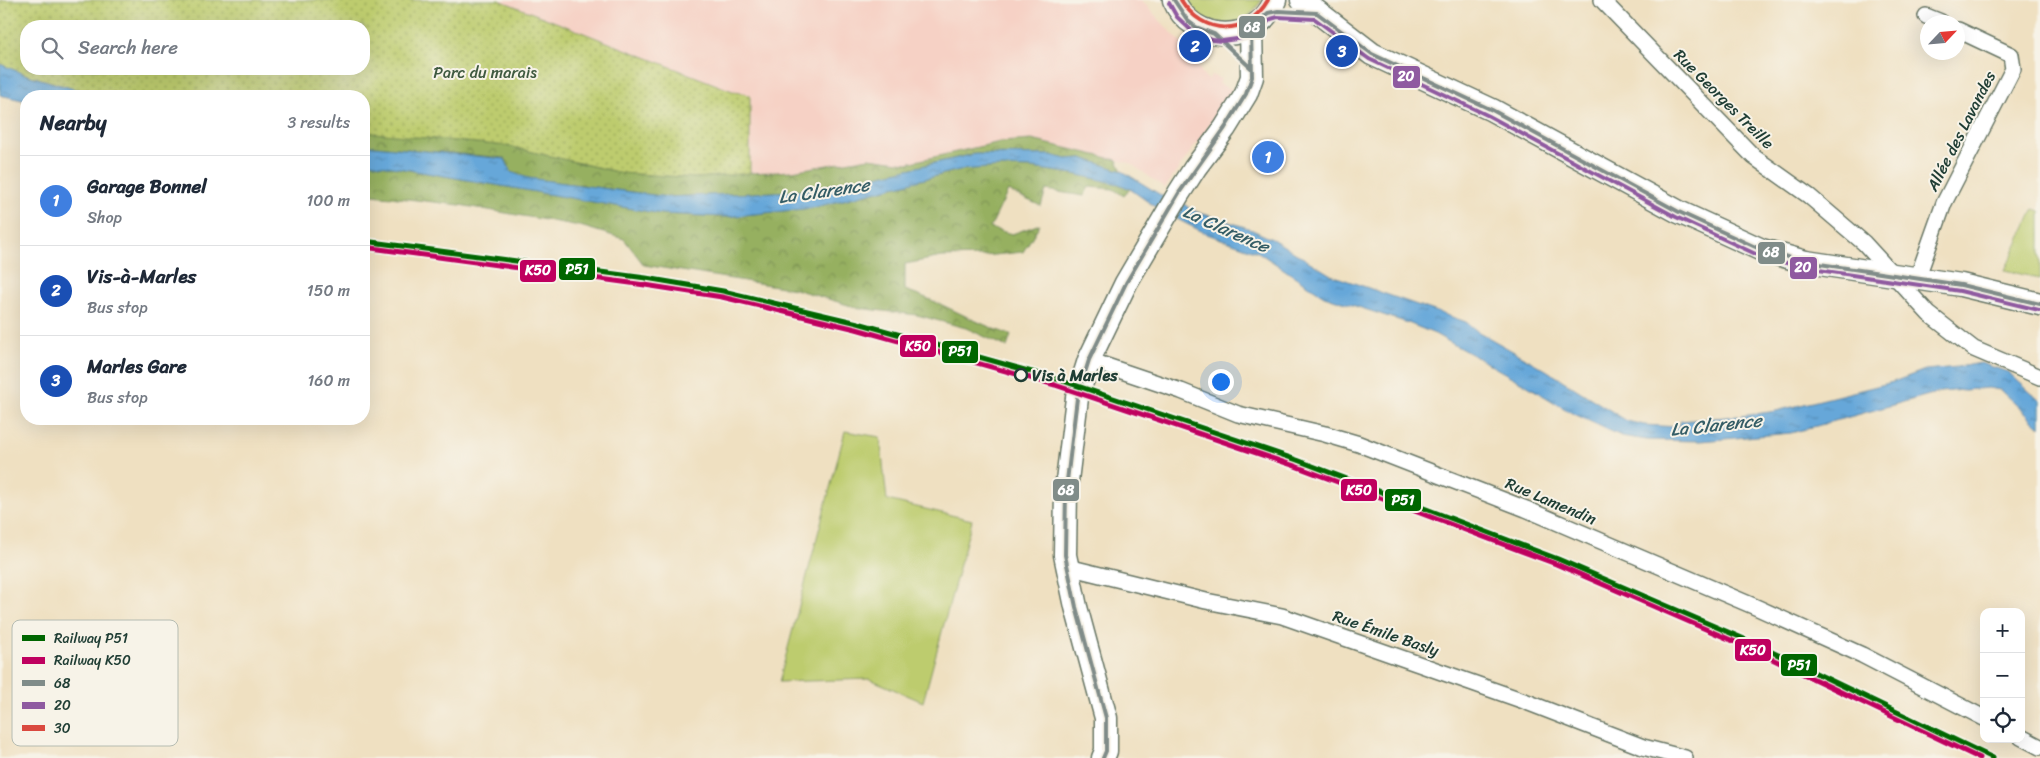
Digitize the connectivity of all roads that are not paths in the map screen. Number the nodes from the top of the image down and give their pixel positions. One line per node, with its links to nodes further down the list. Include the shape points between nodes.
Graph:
1 (1174, 0): 7 (main road, via 1188,21)
2 (1602, 0): 9 (street, Rue Georges Treille, via 1754,157 1809,196 1864,243)
3 (1272, 6): 4 (main road, via 1278,11); 5 (main road)
4 (1310, 6): 9 (main road, via 1372,54 1492,110 1687,216 1762,250 1806,262)
5 (1251, 28): 7 (main road, via 1233,34); 8 (main road)
6 (1965, 33): 10 (street, Allée des Lavandes, via 2011,56 2013,69 1944,203)
7 (1214, 34): 8 (main road)
8 (1251, 68): 12 (main road, via 1252,77 1246,94 1179,193 1126,283)
9 (1893, 276): 10 (main road); 13 (street, Rue Georges Treille, via 1929,314 1974,349)
10 (1918, 279): 11 (main road, via 1961,285)
11 (2040, 304)
12 (1089, 360): 14 (main road, via 1077,398 1070,452 1064,537); 15 (street, Rue Lamendin, via 1238,414 1358,444 1526,509 1836,643)
13 (2040, 377)
14 (1067, 570): 18 (main road, via 1106,718); 19 (street, Rue Émile Basly, via 1282,616 1524,701 1643,747)
15 (1980, 716)
16 (2025, 739): 17 (street)
17 (2040, 747)
18 (1104, 758)
19 (1685, 758)

